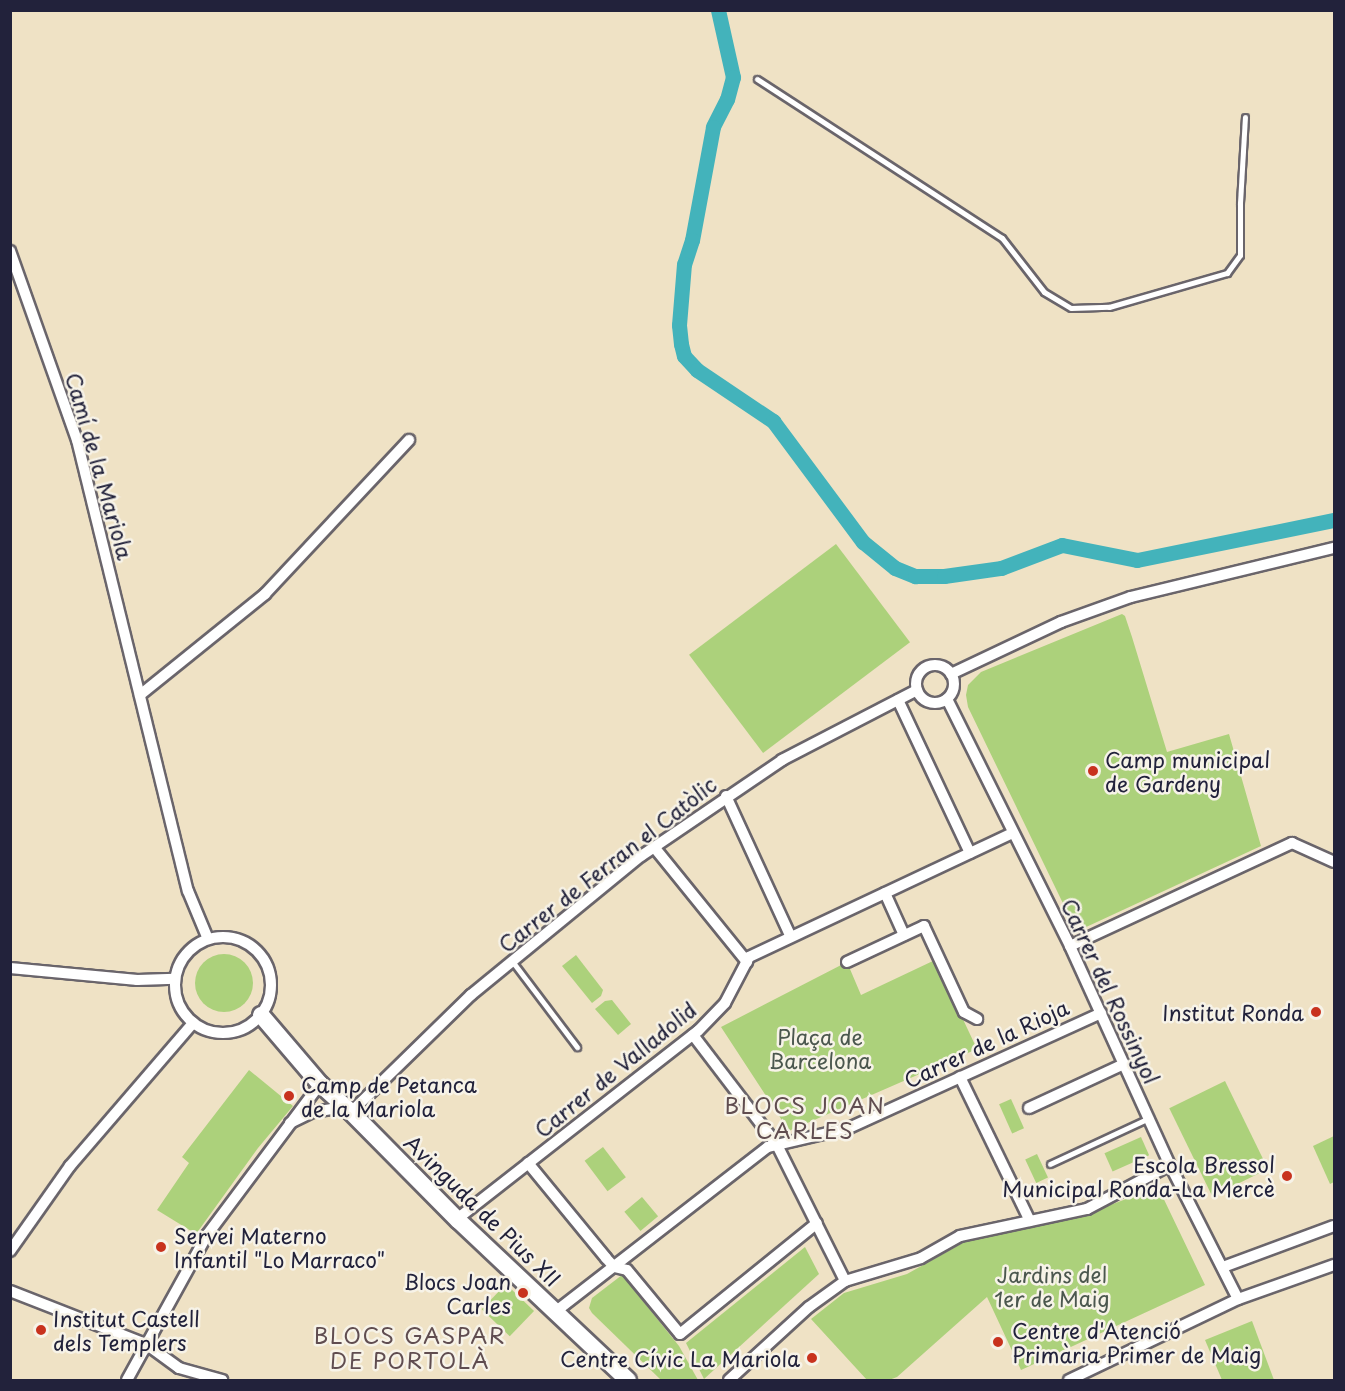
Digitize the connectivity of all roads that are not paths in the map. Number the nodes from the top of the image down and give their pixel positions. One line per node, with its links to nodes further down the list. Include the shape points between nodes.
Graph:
1 (757, 79): 2 (lane, via 1002,238 1044,292 1071,308 1109,307 1227,273 1240,255)
2 (1245, 117)
3 (10, 251): 8 (street, Camí de la Mariola, via 77,440)
4 (409, 440): 8 (street, via 265,594)
5 (1335, 548): 6 (street, via 1131,597 1061,622)
6 (951, 674): 7 (street, via 935,666 924,669); 9 (street, via 954,685)
7 (917, 690): 9 (street, via 929,702); 10 (street, Carrer de Ferran el Catòlic)
8 (140, 695): 19 (street, Camí de la Mariola, via 188,891)
9 (947, 699): 12 (street, Carrer del Rossinyol)
10 (898, 700): 11 (street, Carrer de Ferran el Catòlic, via 782,760); 14 (street)
11 (726, 796): 13 (street, Carrer de Ferran el Catòlic); 18 (street)
12 (1012, 833): 14 (street, Carrer de Valladolid); 20 (street, Carrer del Rossinyol)
13 (654, 847): 21 (street, Carrer de Ferran el Catòlic); 22 (street)
14 (970, 853): 16 (street, Carrer de Valladolid)
15 (1335, 862): 20 (street, via 1292,843)
16 (885, 893): 17 (street); 18 (street, Carrer de Valladolid)
17 (904, 935): 23 (street); 28 (street, via 924,926 964,1012)
18 (790, 937): 22 (street, Carrer de Valladolid, via 749,957)
19 (208, 939): 25 (street, via 185,954); 27 (street, via 238,939 263,957 272,987)
20 (1070, 946): 26 (street, Carrer del Rossinyol)
21 (512, 961): 31 (lane); 36 (street, Carrer de Ferran el Catòlic, via 471,994)
22 (747, 962): 30 (street, Carrer de Valladolid, via 725,1003)
23 (847, 963)
24 (10, 968): 25 (street, via 136,980)
25 (175, 979): 29 (street, via 175,996)
26 (1101, 1013): 32 (street, Carrer del Rossinyol); 33 (street, Carrer de la Rioja)
27 (261, 1015): 29 (street, via 253,1024 229,1034 216,1034); 34 (street, Avinguda de Pius XII)
28 (977, 1019)
29 (193, 1023): 47 (street, via 70,1166)
30 (693, 1035): 39 (street); 40 (street, Carrer de Valladolid)
31 (577, 1047)
32 (1124, 1064): 35 (street); 37 (street, Carrer del Rossinyol)
33 (960, 1077): 39 (street, Carrer de la Rioja, via 849,1128); 44 (street)
34 (320, 1084): 36 (street, Avinguda de Pius XII); 38 (street)
35 (1029, 1108)
36 (351, 1112): 38 (street, via 313,1112); 43 (street, Avinguda de Pius XII)
37 (1149, 1118): 41 (lane); 42 (street, Carrer del Rossinyol)
38 (290, 1123): 55 (street, via 207,1235)
39 (777, 1145): 45 (street); 49 (street, Carrer de la Rioja, via 759,1152)
40 (528, 1163): 43 (street, Carrer de Valladolid); 49 (street)
41 (1050, 1164)
42 (1170, 1165): 44 (street, via 1086,1209); 50 (street, Carrer del Rossinyol)
43 (457, 1220): 54 (street, Avinguda de Pius XII)
44 (1030, 1221): 51 (street, via 960,1236 921,1258)
45 (817, 1223): 49 (street, via 681,1334 627,1270); 51 (street)
46 (1335, 1226): 50 (street)
47 (10, 1251)
48 (1335, 1265): 53 (street)
49 (614, 1267): 54 (street, Carrer de la Rioja)
50 (1223, 1267): 53 (street, Carrer del Rossinyol)
51 (845, 1281): 59 (street, via 809,1307)
52 (10, 1291): 55 (street)
53 (1238, 1299): 60 (street)
54 (555, 1312): 58 (street, Avinguda de Pius XII)
55 (146, 1344): 56 (street); 57 (street, via 179,1368)
56 (127, 1380)
57 (222, 1380)
58 (628, 1380)
59 (729, 1380)
60 (1069, 1380)

